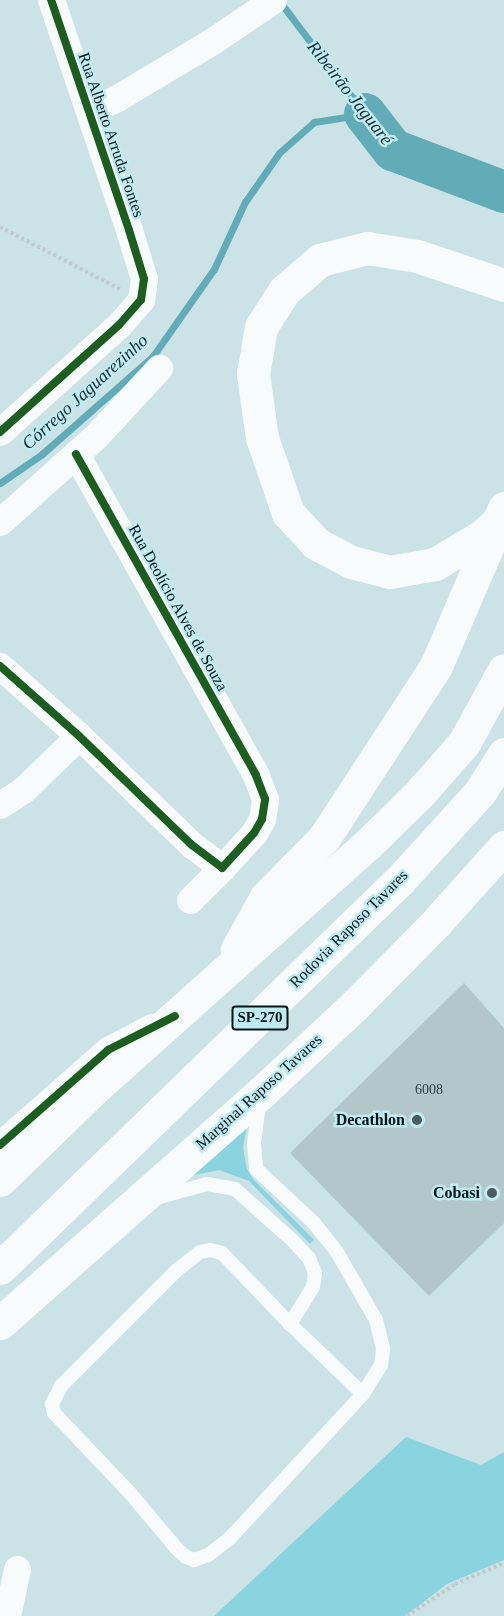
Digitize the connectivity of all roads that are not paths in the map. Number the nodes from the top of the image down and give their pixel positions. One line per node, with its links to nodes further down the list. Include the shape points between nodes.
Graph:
1 (51, 0): 3 (street, Rua Alberto Arruda Fontes)
2 (273, 0): 3 (street, via 211,42)
3 (89, 111): 6 (street, Rua Alberto Arruda Fontes, via 142,289 119,324)
4 (504, 285): 8 (main road, via 417,256 367,248 320,260 284,291 261,327 253,374 262,438 288,513 316,543 351,562 390,572 435,564 482,536)
5 (159, 368): 7 (street)
6 (0, 432)
7 (76, 454): 9 (street); 16 (street, Rua Deolício Alves de Souza, via 256,775 265,799 262,819 254,833)
8 (501, 514): 18 (main road, via 436,666 324,838 266,897)
9 (0, 522)
10 (0, 666): 12 (street)
11 (504, 670): 18 (main road, via 464,743 419,794)
12 (79, 736): 14 (street, via 23,790); 16 (street, via 192,845)
13 (504, 754): 24 (main road, Rodovia Raposo Tavares / SP-270, via 480,792 400,880)
14 (0, 805)
15 (504, 847): 20 (main road, Marginal Raposo Tavares, via 356,1004)
16 (222, 868): 17 (street, Rua Deolício Alves de Souza)
17 (190, 900)
18 (223, 974): 19 (main road)
19 (175, 1016): 21 (street, via 108,1050); 22 (main road)
20 (262, 1092): 23 (main road, Marginal Raposo Tavares); 27 (lane, via 256,1113 256,1169 313,1222 338,1252 376,1320 383,1349 381,1365)
21 (0, 1145)
22 (0, 1180)
23 (134, 1204): 25 (main road, Marginal Raposo Tavares); 26 (lane, via 207,1184 235,1190 247,1199 309,1258 315,1273 313,1287)
24 (0, 1268)
25 (0, 1323)
26 (290, 1324): 27 (lane); 27 (lane, via 222,1253 200,1252 177,1270 61,1386 52,1404 54,1413 144,1508 177,1549 194,1560 208,1555 230,1538)
27 (363, 1394)
28 (17, 1569): 29 (street)
29 (7, 1616)

